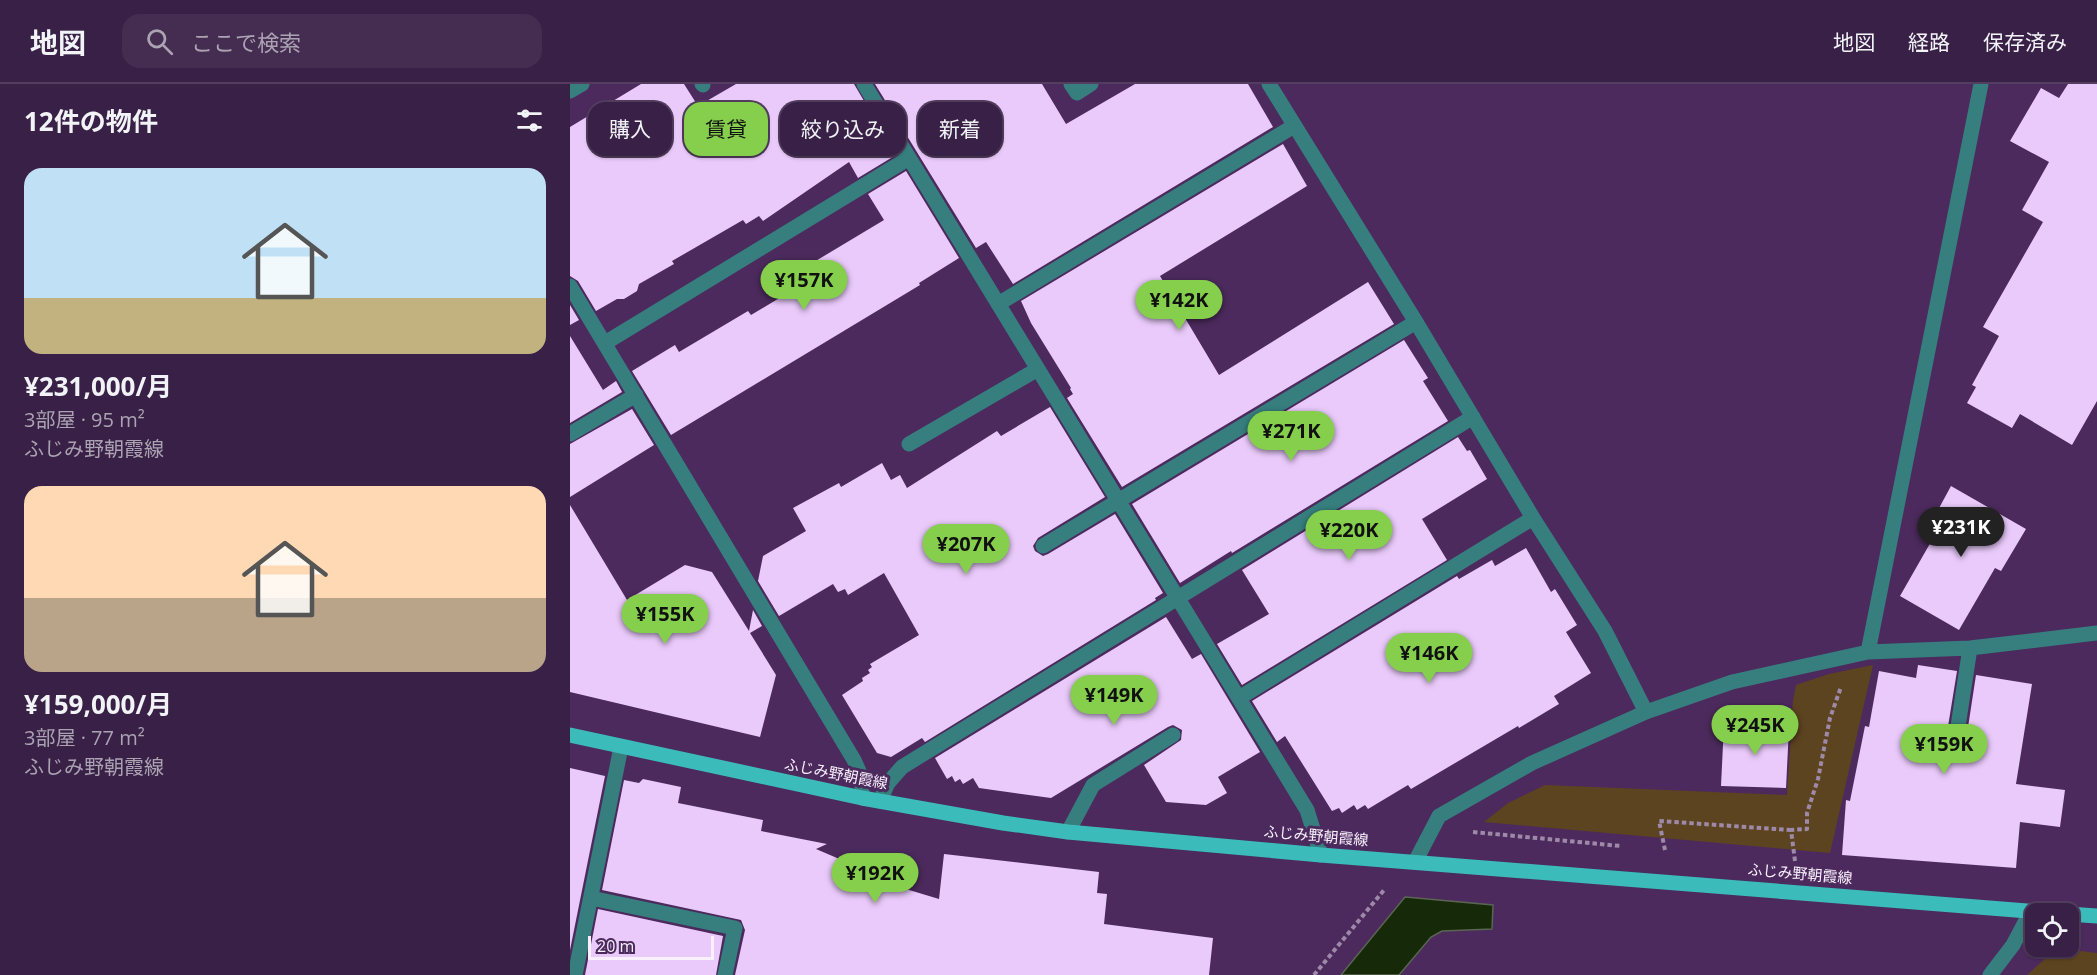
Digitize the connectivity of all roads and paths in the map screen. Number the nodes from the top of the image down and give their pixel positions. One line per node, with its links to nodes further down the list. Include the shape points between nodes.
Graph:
1 (582, 84): 7 (street)
2 (864, 84): 9 (street)
3 (1071, 84): 4 (street, via 1077,93)
4 (1091, 84)
5 (1269, 84): 8 (street)
6 (1981, 84): 25 (street)
7 (570, 91)
8 (1294, 126): 11 (street); 12 (street)
9 (909, 158): 11 (street); 13 (street)
10 (571, 292): 13 (street)
11 (998, 304): 14 (street)
12 (1416, 322): 16 (street); 19 (street)
13 (605, 343): 15 (street)
14 (1038, 369): 18 (street); 19 (street)
15 (636, 395): 17 (street); 33 (street, via 854,760 862,778)
16 (1473, 417): 20 (street); 22 (street)
17 (570, 434)
18 (909, 444)
19 (1118, 501): 21 (street); 22 (street)
20 (1533, 518): 27 (street); 28 (street, via 1605,632)
21 (1043, 546)
22 (1178, 598): 27 (street); 34 (street, via 902,767 888,783)
23 (2097, 633): 24 (street)
24 (1970, 648): 25 (street); 31 (street)
25 (1868, 652): 26 (street)
26 (1853, 656): 28 (street, via 1732,682); 35 (path, via 1830,718 1807,813 1807,829)
27 (1239, 698): 38 (street, via 1307,810)
28 (1646, 712): 40 (street, via 1532,763 1439,816)
29 (570, 735): 32 (main road, ふじみ野朝霞線)
30 (1173, 735): 36 (street, via 1093,785)
31 (1955, 746)
32 (621, 747): 33 (main road, ふじみ野朝霞線); 42 (street)
33 (862, 798): 34 (main road, ふじみ野朝霞線)
34 (880, 801): 36 (main road, ふじみ野朝霞線)
35 (1791, 830): 37 (path, via 1659,821); 39 (path)
36 (1068, 832): 38 (main road, ふじみ野朝霞線)
37 (1665, 850)
38 (1321, 855): 40 (main road, ふじみ野朝霞線)
39 (1795, 861)
40 (1415, 862): 43 (main road, ふじみ野朝霞線)
41 (1385, 888): 49 (path)
42 (591, 898): 47 (street); 48 (street, via 735,928)
43 (2025, 911)
44 (2079, 915): 45 (main road, ふじみ野朝霞線)
45 (2097, 916)
46 (2025, 922): 50 (street)
47 (576, 975)
48 (725, 975)
49 (1314, 975)
50 (1990, 975)

